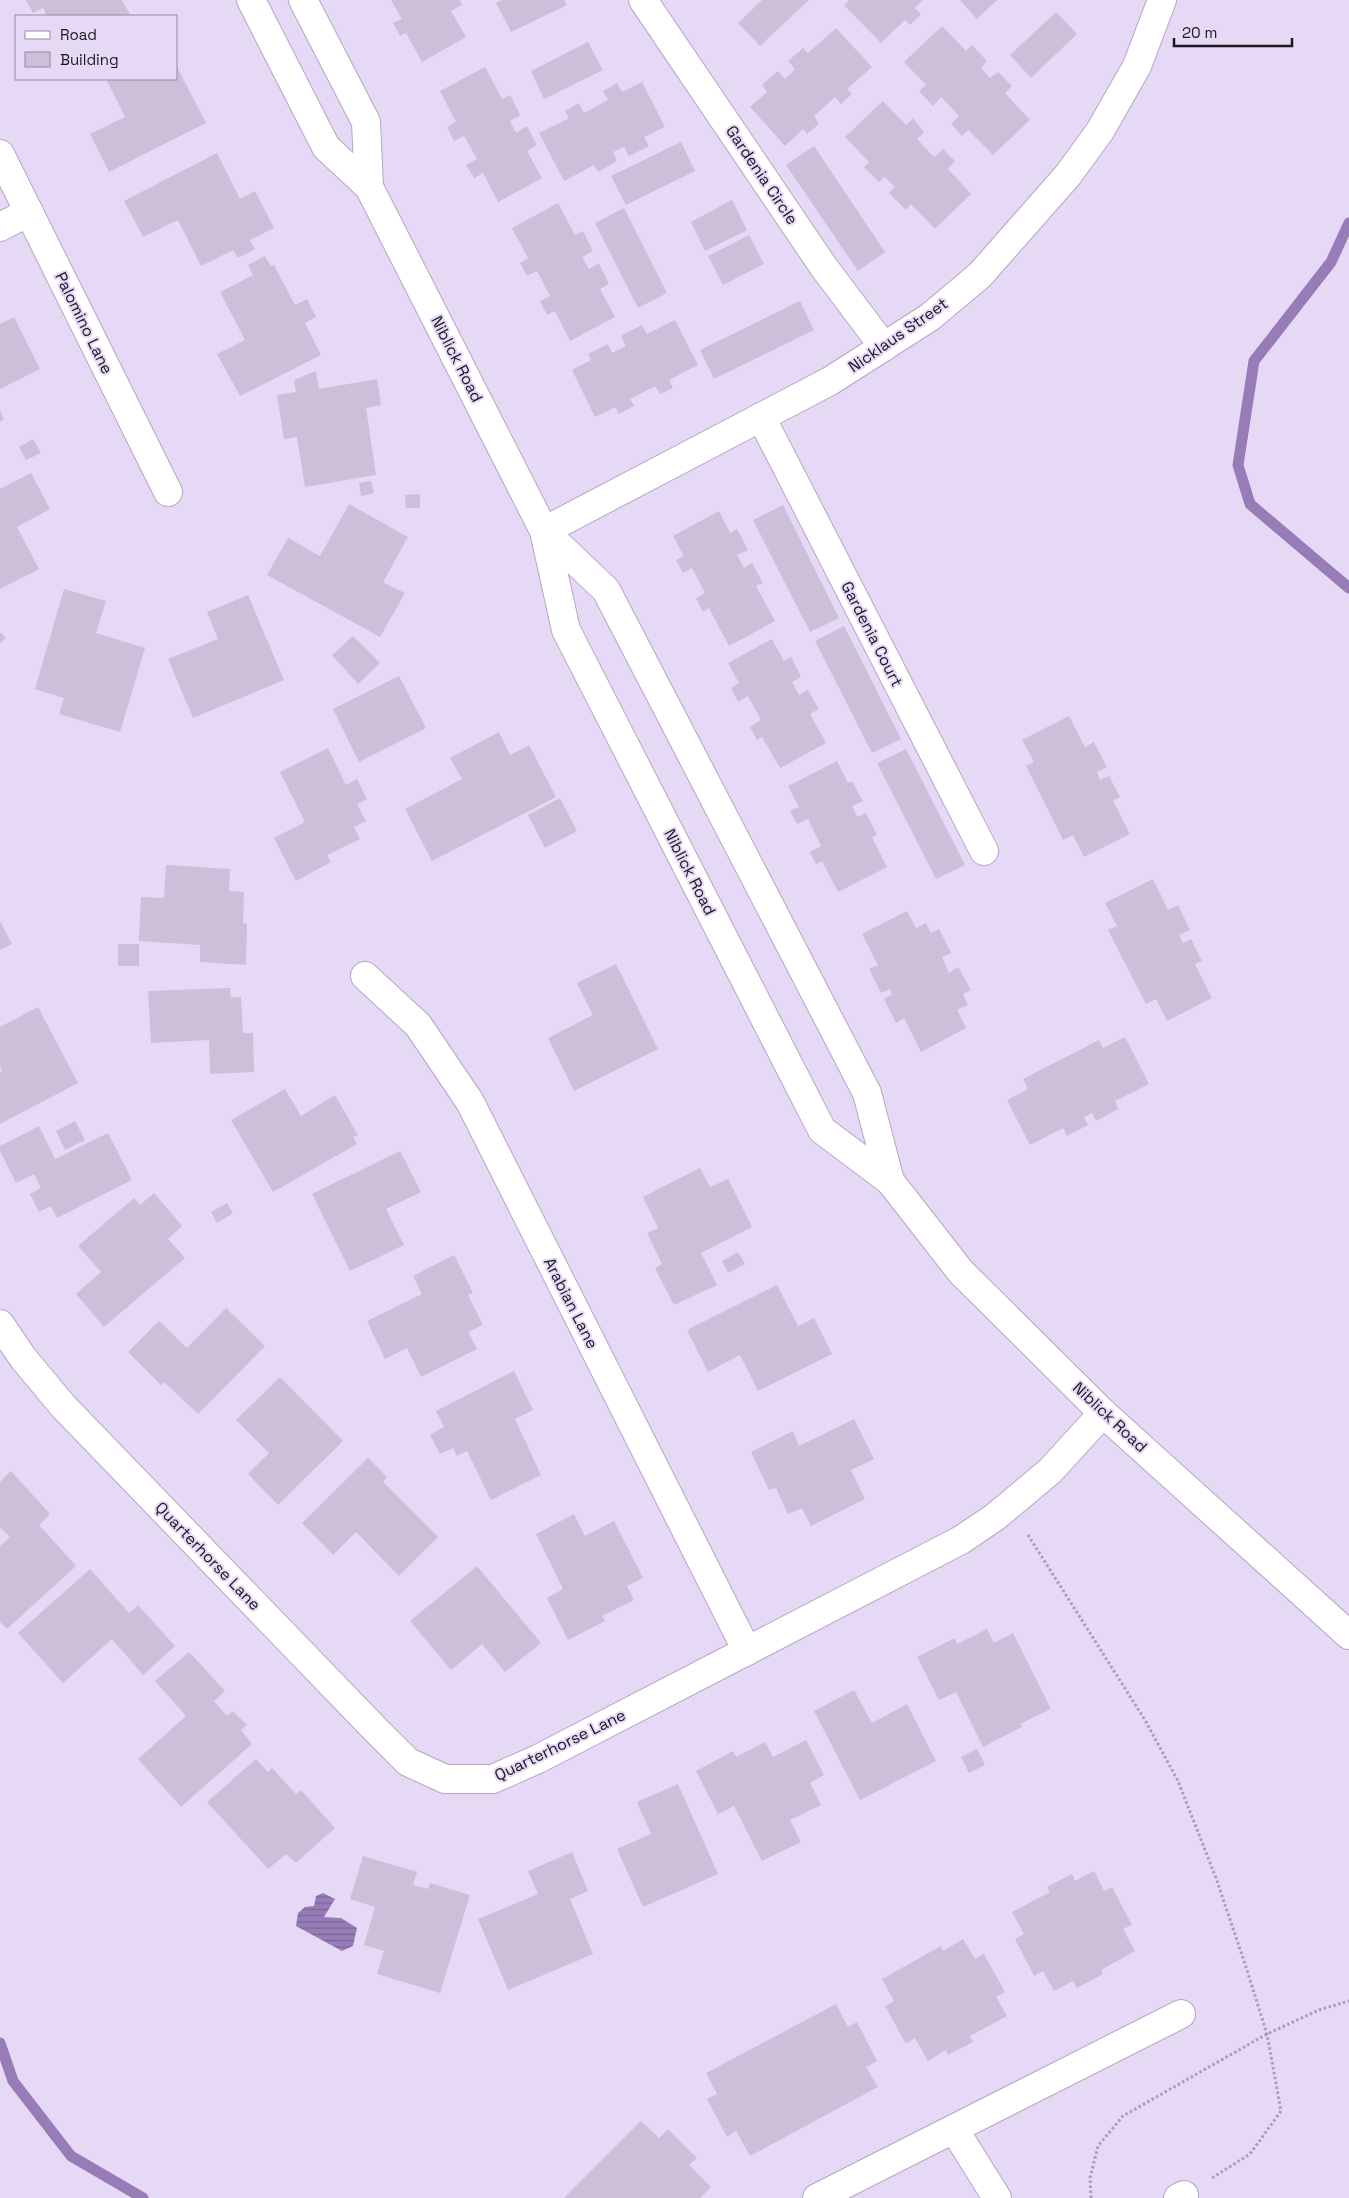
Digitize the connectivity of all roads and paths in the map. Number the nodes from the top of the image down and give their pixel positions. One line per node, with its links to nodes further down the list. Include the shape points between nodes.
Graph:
1 (251, 0): 6 (street, Niblick Road, via 326,147)
2 (303, 0): 6 (street, Niblick Road, via 366,122)
3 (643, 0): 9 (street, Gardenia Circle, via 823,266)
4 (1162, 0): 9 (street, Nicklaus Street, via 1137,66 1100,131 1068,175 980,275 930,317)
5 (0, 154): 7 (street, Palomino Lane)
6 (369, 187): 12 (street, Niblick Road)
7 (29, 212): 8 (street); 11 (street, Palomino Lane)
8 (0, 227)
9 (884, 348): 10 (street, Nicklaus Street, via 830,381)
10 (760, 417): 12 (street, Nicklaus Street); 13 (street, Gardenia Court)
11 (168, 492)
12 (544, 531): 15 (street, Niblick Road, via 606,590 867,1093); 15 (street, Niblick Road, via 566,630 822,1130)
13 (984, 850)
14 (365, 976): 20 (street, Arabian Lane, via 418,1025 470,1102)
15 (890, 1181): 17 (street, Niblick Road, via 961,1272)
16 (0, 1324): 20 (street, Quarterhorse Lane, via 63,1406 374,1728 408,1762 445,1779 493,1779)
17 (1103, 1413): 18 (street, Quarterhorse Lane, via 1050,1471); 19 (street, Niblick Road)
18 (1008, 1506): 20 (street, Quarterhorse Lane, via 961,1540); 23 (path, via 1040,1551 1145,1720 1178,1781 1216,1878)
19 (1349, 1635)
20 (748, 1651)
21 (1349, 2000): 23 (path)
22 (1181, 2014): 24 (street)
23 (1267, 2034): 25 (path, via 1282,2111 1250,2154); 28 (path, via 1123,2116 1098,2146 1090,2178)
24 (954, 2129): 26 (street); 27 (street)
25 (1182, 2197)
26 (816, 2198)
27 (997, 2198)
28 (1091, 2198)

